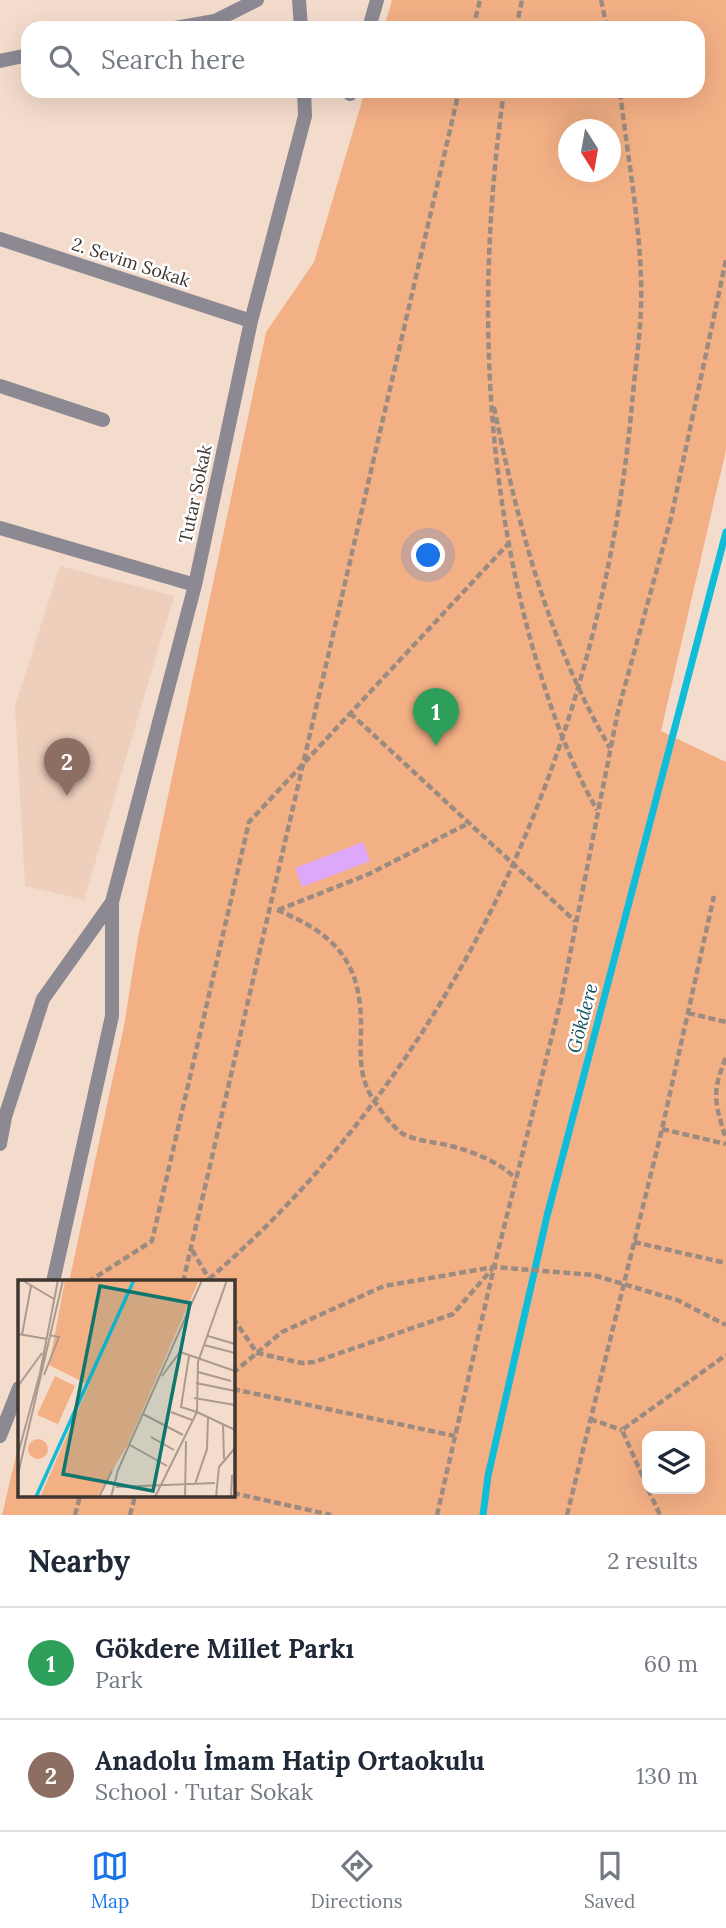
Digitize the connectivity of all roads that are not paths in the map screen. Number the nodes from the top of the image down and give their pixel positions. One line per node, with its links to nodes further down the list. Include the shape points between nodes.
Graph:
1 (257, 0): 4 (street)
2 (299, 0): 5 (street)
3 (377, 0): 6 (street)
4 (215, 21)
5 (300, 21)
6 (371, 21)
7 (21, 56): 8 (street)
8 (0, 61)
9 (304, 98): 11 (street, Tutar Sokak, via 305,116)
10 (0, 239): 11 (street, 2. Sevim Sokak)
11 (251, 321): 15 (street, Tutar Sokak)
12 (0, 386): 13 (street)
13 (103, 420)
14 (0, 528): 15 (street)
15 (195, 585): 16 (street, Tutar Sokak)
16 (112, 902): 17 (street, via 43,999); 19 (street, via 112,1016)
17 (3, 1117): 18 (street)
18 (0, 1144)
19 (53, 1280)
20 (18, 1391): 21 (street)
21 (0, 1436)

